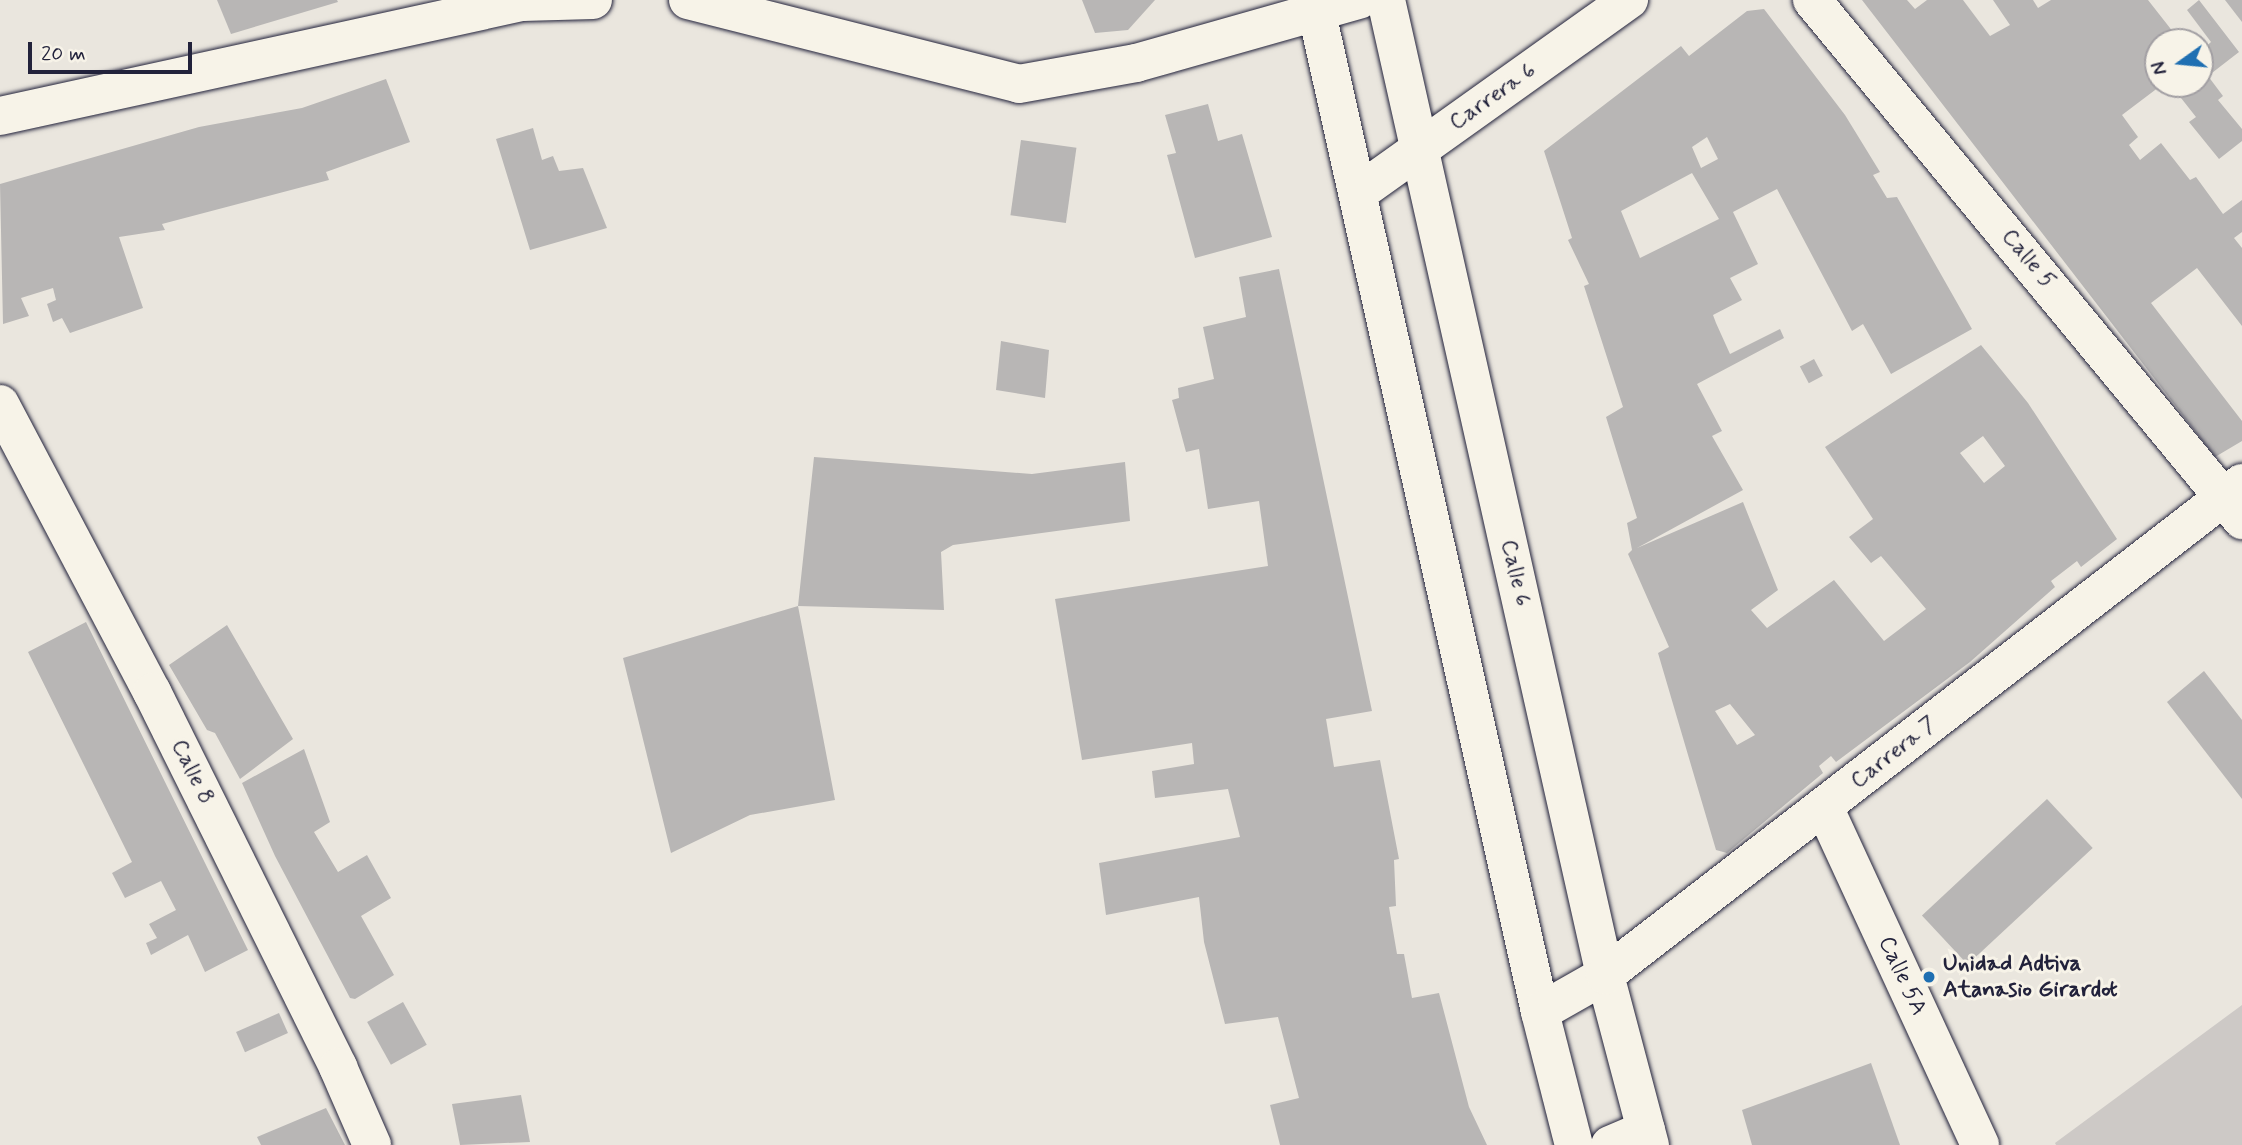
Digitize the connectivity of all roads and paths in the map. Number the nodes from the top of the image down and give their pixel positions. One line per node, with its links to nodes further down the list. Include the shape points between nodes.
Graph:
1 (593, 0): 8 (street, via 522,2)
2 (688, 0): 7 (street, via 1019,84 1136,63)
3 (1359, 0): 7 (street)
4 (1386, 0): 9 (street, Calle 6)
5 (1629, 0): 9 (street, Carrera 6)
6 (1812, 0): 12 (street, Calle 5)
7 (1315, 6): 10 (street)
8 (0, 116)
9 (1420, 149): 10 (street, Carrera 6); 14 (street, Calle 6)
10 (1358, 193): 15 (street)
11 (0, 404): 17 (street, Calle 8, via 152,692 338,1066)
12 (2236, 500): 13 (street, Carrera 7)
13 (1824, 807): 14 (street, Carrera 7); 20 (street, Calle 5A)
14 (1605, 975): 15 (street, Carrera 7); 16 (street, Calle 6)
15 (1540, 1012): 18 (street)
16 (1648, 1138): 19 (street)
17 (372, 1145)
18 (1574, 1145)
19 (1610, 1145)
20 (1980, 1145)

